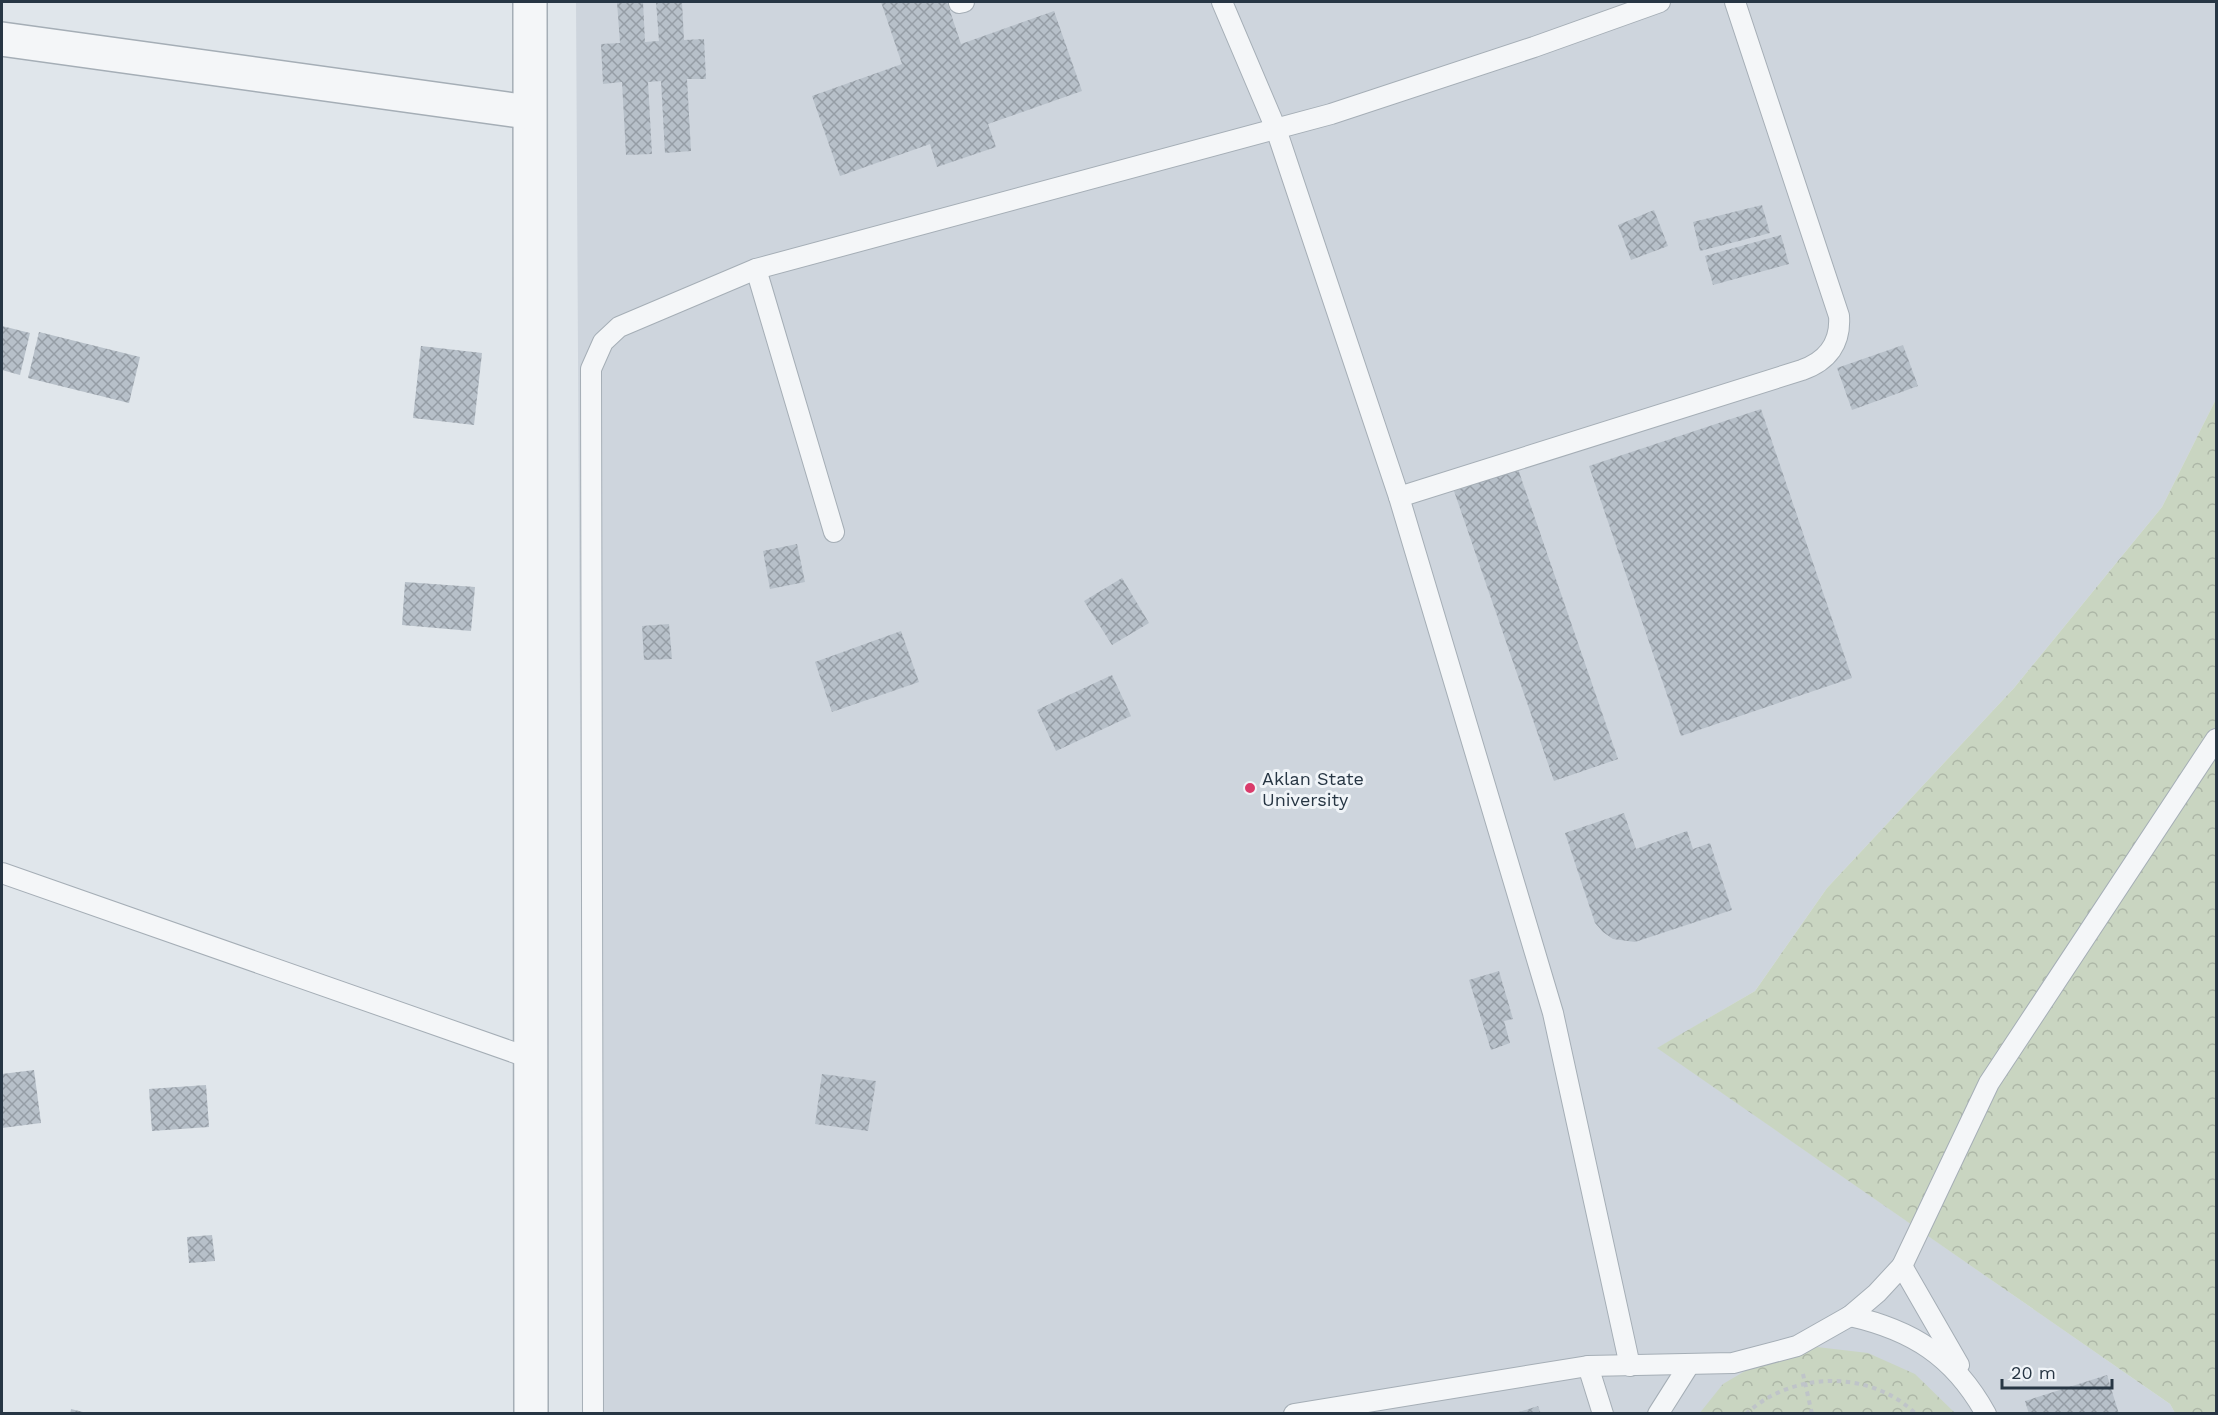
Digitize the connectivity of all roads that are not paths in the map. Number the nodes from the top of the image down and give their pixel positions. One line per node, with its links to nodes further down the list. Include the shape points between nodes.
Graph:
1 (530, 2): 6 (street)
2 (1222, 2): 7 (lane)
3 (1660, 2): 7 (lane, via 1534,47)
4 (1735, 2): 9 (lane, via 1839,316 1839,334 1831,351 1802,370)
5 (2, 39): 6 (street)
6 (528, 112): 13 (street)
7 (1276, 129): 8 (lane); 9 (lane)
8 (756, 269): 10 (lane); 21 (lane, via 620,327 603,342 591,369)
9 (1399, 497): 18 (lane, via 1553,1014)
10 (834, 532)
11 (2217, 739): 14 (lane, via 1989,1083)
12 (2, 873): 13 (lane)
13 (530, 1058): 20 (street)
14 (1902, 1266): 15 (lane); 19 (lane)
15 (1850, 1316): 16 (lane, via 1797,1346 1733,1363); 19 (lane, via 1885,1324 1923,1343 1960,1375)
16 (1689, 1365): 18 (lane); 24 (lane)
17 (1588, 1366): 18 (lane); 22 (lane); 23 (lane)
18 (1630, 1366)
19 (1982, 1406)
20 (531, 1413)
21 (593, 1413)
22 (1294, 1413)
23 (1603, 1413)
24 (1658, 1413)

